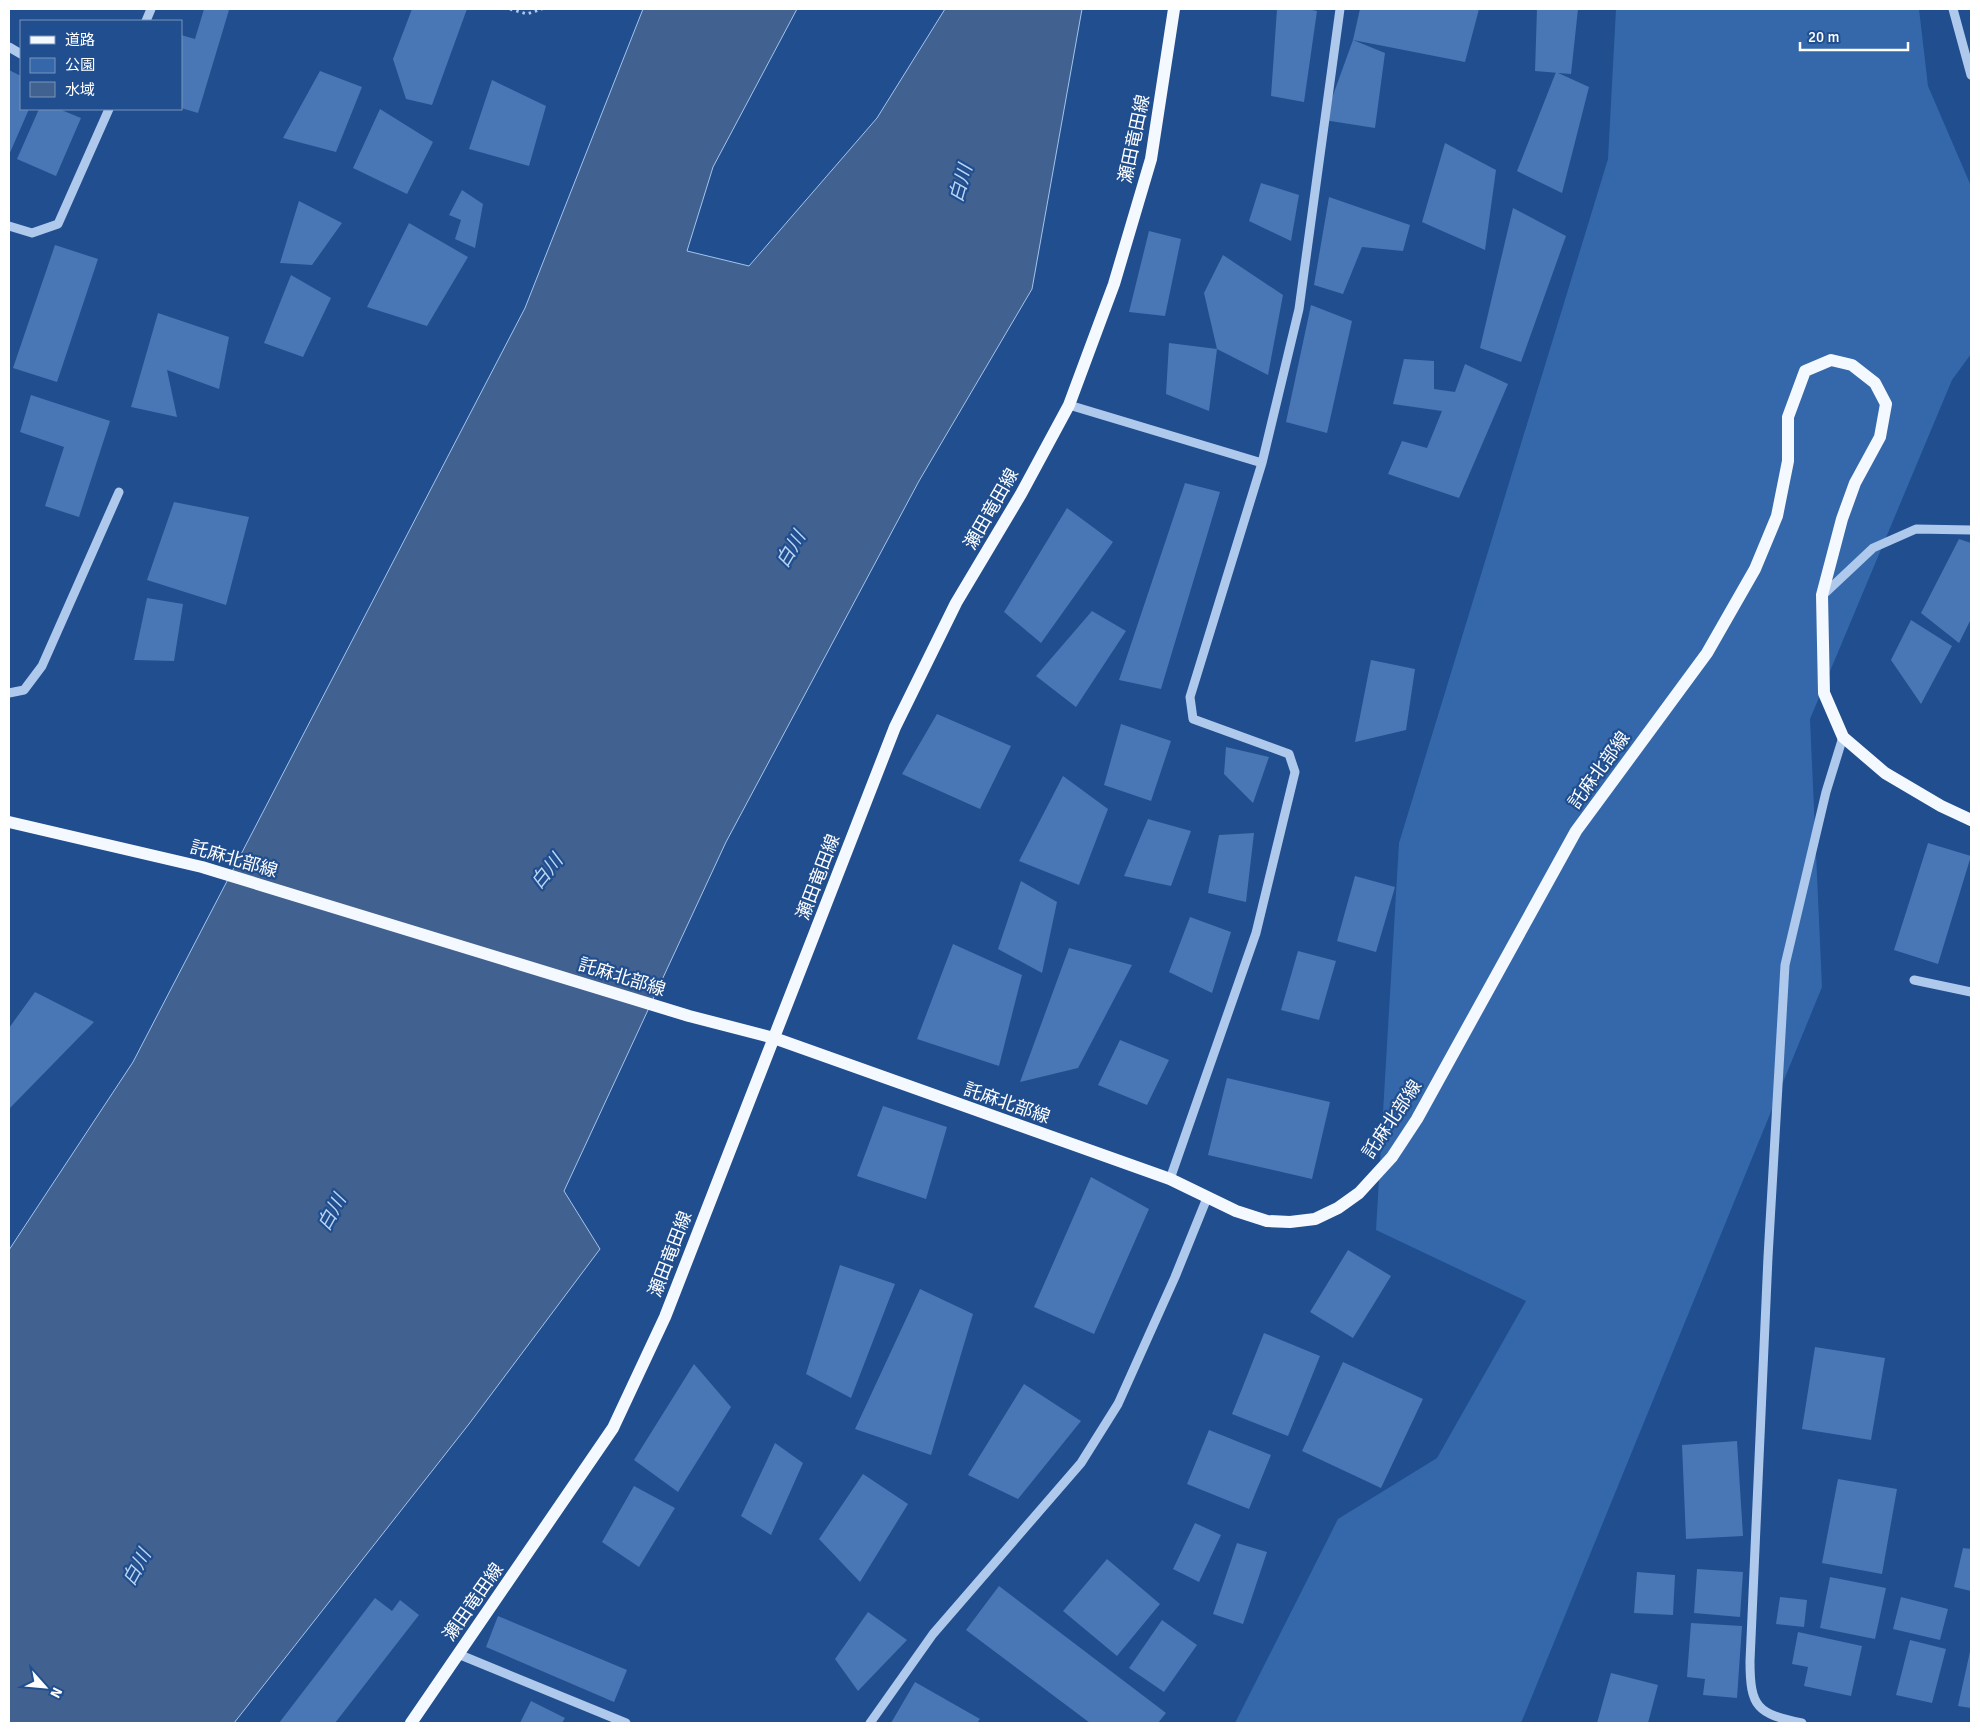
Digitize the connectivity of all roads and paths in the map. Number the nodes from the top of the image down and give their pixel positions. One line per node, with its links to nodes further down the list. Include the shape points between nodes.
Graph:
1 (510, 9): 2 (path, via 526,14)
2 (542, 9)
3 (1174, 9): 11 (main road, 瀬田竜田線, via 1151,160 1114,284)
4 (1340, 9): 12 (street, via 1298,309)
5 (1953, 9): 8 (street)
6 (9, 47): 7 (street)
7 (20, 53)
8 (1971, 75)
9 (109, 110): 10 (street, via 58,224 32,233)
10 (9, 226)
11 (1068, 405): 12 (street); 22 (main road, 瀬田竜田線, via 956,603 895,727)
12 (1262, 463): 23 (street, via 1190,697 1194,719 1289,754 1295,772 1256,933)
13 (119, 492): 16 (street, via 42,666 24,690)
14 (1971, 530): 15 (street, via 1916,529 1873,548)
15 (1822, 595): 17 (main road, 託麻北部線, via 1824,694); 24 (main road, 託麻北部線, via 1842,519 1855,483 1880,437 1886,404 1875,383 1852,365 1832,360 1805,371 1788,417 1788,461 1777,516 1755,569 1707,653 1576,831 1417,1119 1392,1156 1359,1193 1315,1219 1267,1221 1236,1212)
16 (9, 693)
17 (1843, 737): 18 (main road, 託麻北部線, via 1886,773); 29 (street, via 1826,792 1784,964 1750,1661 1750,1689 1755,1702 1769,1716)
18 (1971, 820)
19 (9, 822): 22 (main road, 託麻北部線, via 202,867 689,1016)
20 (1914, 980): 21 (street)
21 (1971, 992)
22 (774, 1038): 23 (main road, 託麻北部線); 25 (main road, 瀬田竜田線, via 665,1317 613,1428)
23 (1170, 1179): 24 (main road, 託麻北部線)
24 (1207, 1198): 28 (street, via 1118,1404 1086,1455 933,1634)
25 (458, 1654): 26 (main road, 瀬田竜田線); 27 (street)
26 (410, 1723)
27 (626, 1723)
28 (870, 1723)
29 (1802, 1723)

